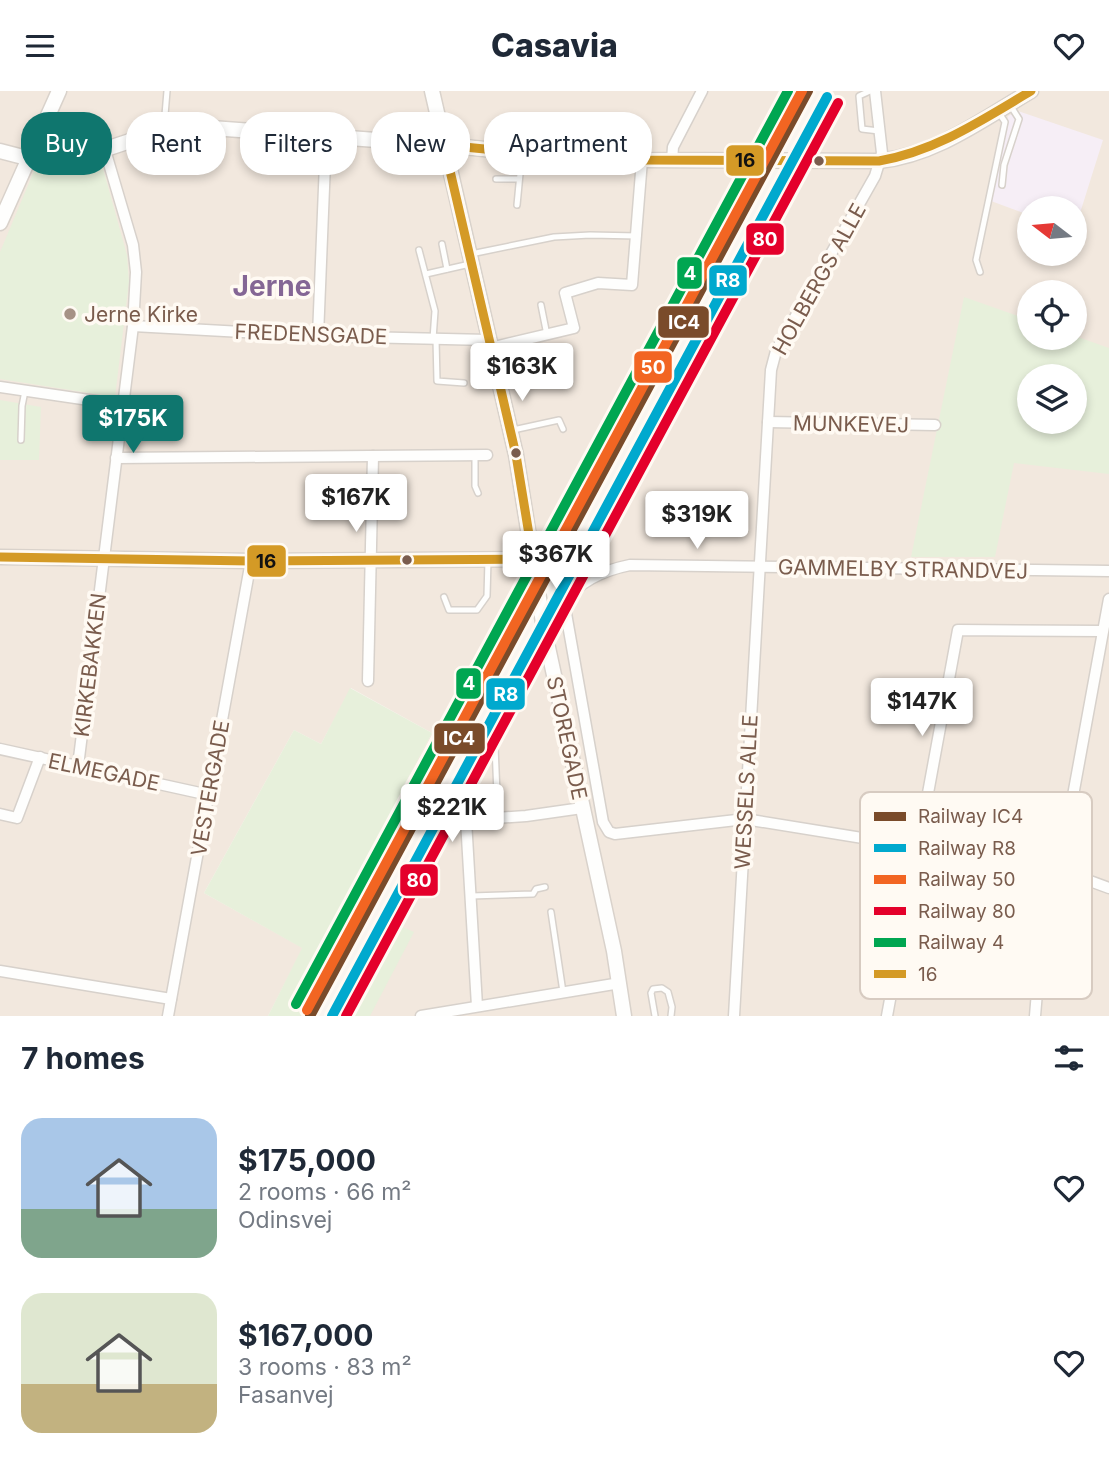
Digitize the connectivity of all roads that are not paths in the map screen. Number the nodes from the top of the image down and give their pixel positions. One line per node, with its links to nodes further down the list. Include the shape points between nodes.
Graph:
1 (59, 91): 8 (street)
2 (167, 91): 9 (lane)
3 (432, 91): 10 (street, STOREGADE)
4 (702, 91): 15 (street, via 673,148)
5 (873, 91): 11 (street); 11 (lane, via 859,96 862,129)
6 (1031, 91): 7 (street)
7 (1004, 107): 16 (street, via 941,144); 25 (lane, via 1019,119); 33 (lane, via 1005,122 976,260)
8 (49, 112)
9 (165, 112)
10 (437, 112)
11 (879, 131): 16 (street)
12 (0, 151): 13 (street)
13 (21, 157)
14 (652, 160): 15 (street)
15 (672, 160): 16 (street)
16 (879, 161): 45 (street, HOLBERGS ALLE, via 854,216 776,351)
17 (112, 174): 36 (street, KIRKEBAKKEN, via 133,245)
18 (21, 175): 27 (street)
19 (324, 175): 38 (street)
20 (451, 175): 31 (street, STOREGADE)
21 (519, 175): 24 (lane)
22 (641, 175): 28 (street)
23 (496, 179): 24 (lane)
24 (519, 179): 26 (lane)
25 (1002, 185)
26 (517, 205)
27 (0, 223)
28 (638, 236): 31 (lane, via 554,237); 37 (street, FREDENSGADE, via 632,285 598,283 565,293 574,328)
29 (442, 244): 32 (lane)
30 (419, 250): 34 (lane)
31 (470, 259): 32 (lane); 40 (street, STOREGADE)
32 (447, 269): 34 (lane)
33 (980, 272)
34 (426, 274): 39 (lane, via 435,311)
35 (541, 305): 37 (lane)
36 (133, 326): 38 (street, FREDENSGADE); 44 (street, KIRKEBAKKEN)
37 (547, 335): 40 (street, FREDENSGADE)
38 (317, 336): 39 (street, FREDENSGADE)
39 (435, 339): 40 (street, FREDENSGADE); 41 (lane, via 438,381)
40 (489, 344): 48 (street, STOREGADE)
41 (464, 383)
42 (0, 387): 43 (street)
43 (25, 391): 44 (street); 49 (lane)
44 (123, 405): 53 (street, KIRKEBAKKEN)
45 (768, 422): 46 (street, MUNKEVEJ); 61 (street, HOLBERGS ALLE)
46 (935, 425)
47 (563, 429): 48 (lane, via 559,420)
48 (510, 431): 57 (street, STOREGADE)
49 (21, 440)
50 (475, 455): 51 (street); 52 (street); 54 (lane)
51 (487, 455)
52 (373, 456): 53 (street); 60 (street)
53 (116, 458): 56 (street, KIRKEBAKKEN)
54 (478, 493)
55 (0, 557): 56 (street)
56 (104, 558): 59 (street); 70 (street, KIRKEBAKKEN)
57 (533, 559): 58 (street); 74 (street, STOREGADE)
58 (488, 560): 60 (street); 63 (lane, via 487,596 477,610 449,610)
59 (251, 561): 60 (street); 73 (street, VESTERGADE)
60 (372, 561): 66 (street)
61 (761, 568): 62 (street, GAMMELBY STRANDVEJ); 77 (street, WESSELS ALLE); 77 (street, GAMMELBY STRANDVEJ, via 630,565 607,570 573,591 564,603 607,831 615,834)
62 (1109, 571)
63 (444, 597)
64 (1109, 599): 65 (street)
65 (1102, 631): 71 (street, via 958,630); 72 (street)
66 (368, 681)
67 (495, 746): 76 (lane)
68 (0, 749): 69 (street, ELMEGADE)
69 (40, 757): 70 (street, ELMEGADE); 75 (street, via 16,818)
70 (78, 766): 73 (street, ELMEGADE)
71 (928, 792)
72 (1074, 792)
73 (209, 795): 87 (street, VESTERGADE)
74 (582, 808): 76 (street); 85 (street, STOREGADE)
75 (0, 814)
76 (498, 818): 82 (street, via 466,820)
77 (745, 819): 78 (street); 94 (street, WESSELS ALLE)
78 (860, 838)
79 (1092, 882): 81 (street)
80 (545, 887): 82 (lane, via 533,894)
81 (1109, 888)
82 (471, 896): 88 (street)
83 (551, 912): 86 (lane)
84 (0, 971): 87 (street)
85 (620, 983): 86 (street); 91 (street, STOREGADE)
86 (563, 992): 88 (street)
87 (171, 999): 89 (street, VESTERGADE)
88 (477, 1006): 90 (street)
89 (168, 1016)
90 (421, 1016)
91 (625, 1016)
92 (655, 1016): 93 (lane, via 651,993 657,988 667,992)
93 (671, 1016)
94 (734, 1016)

